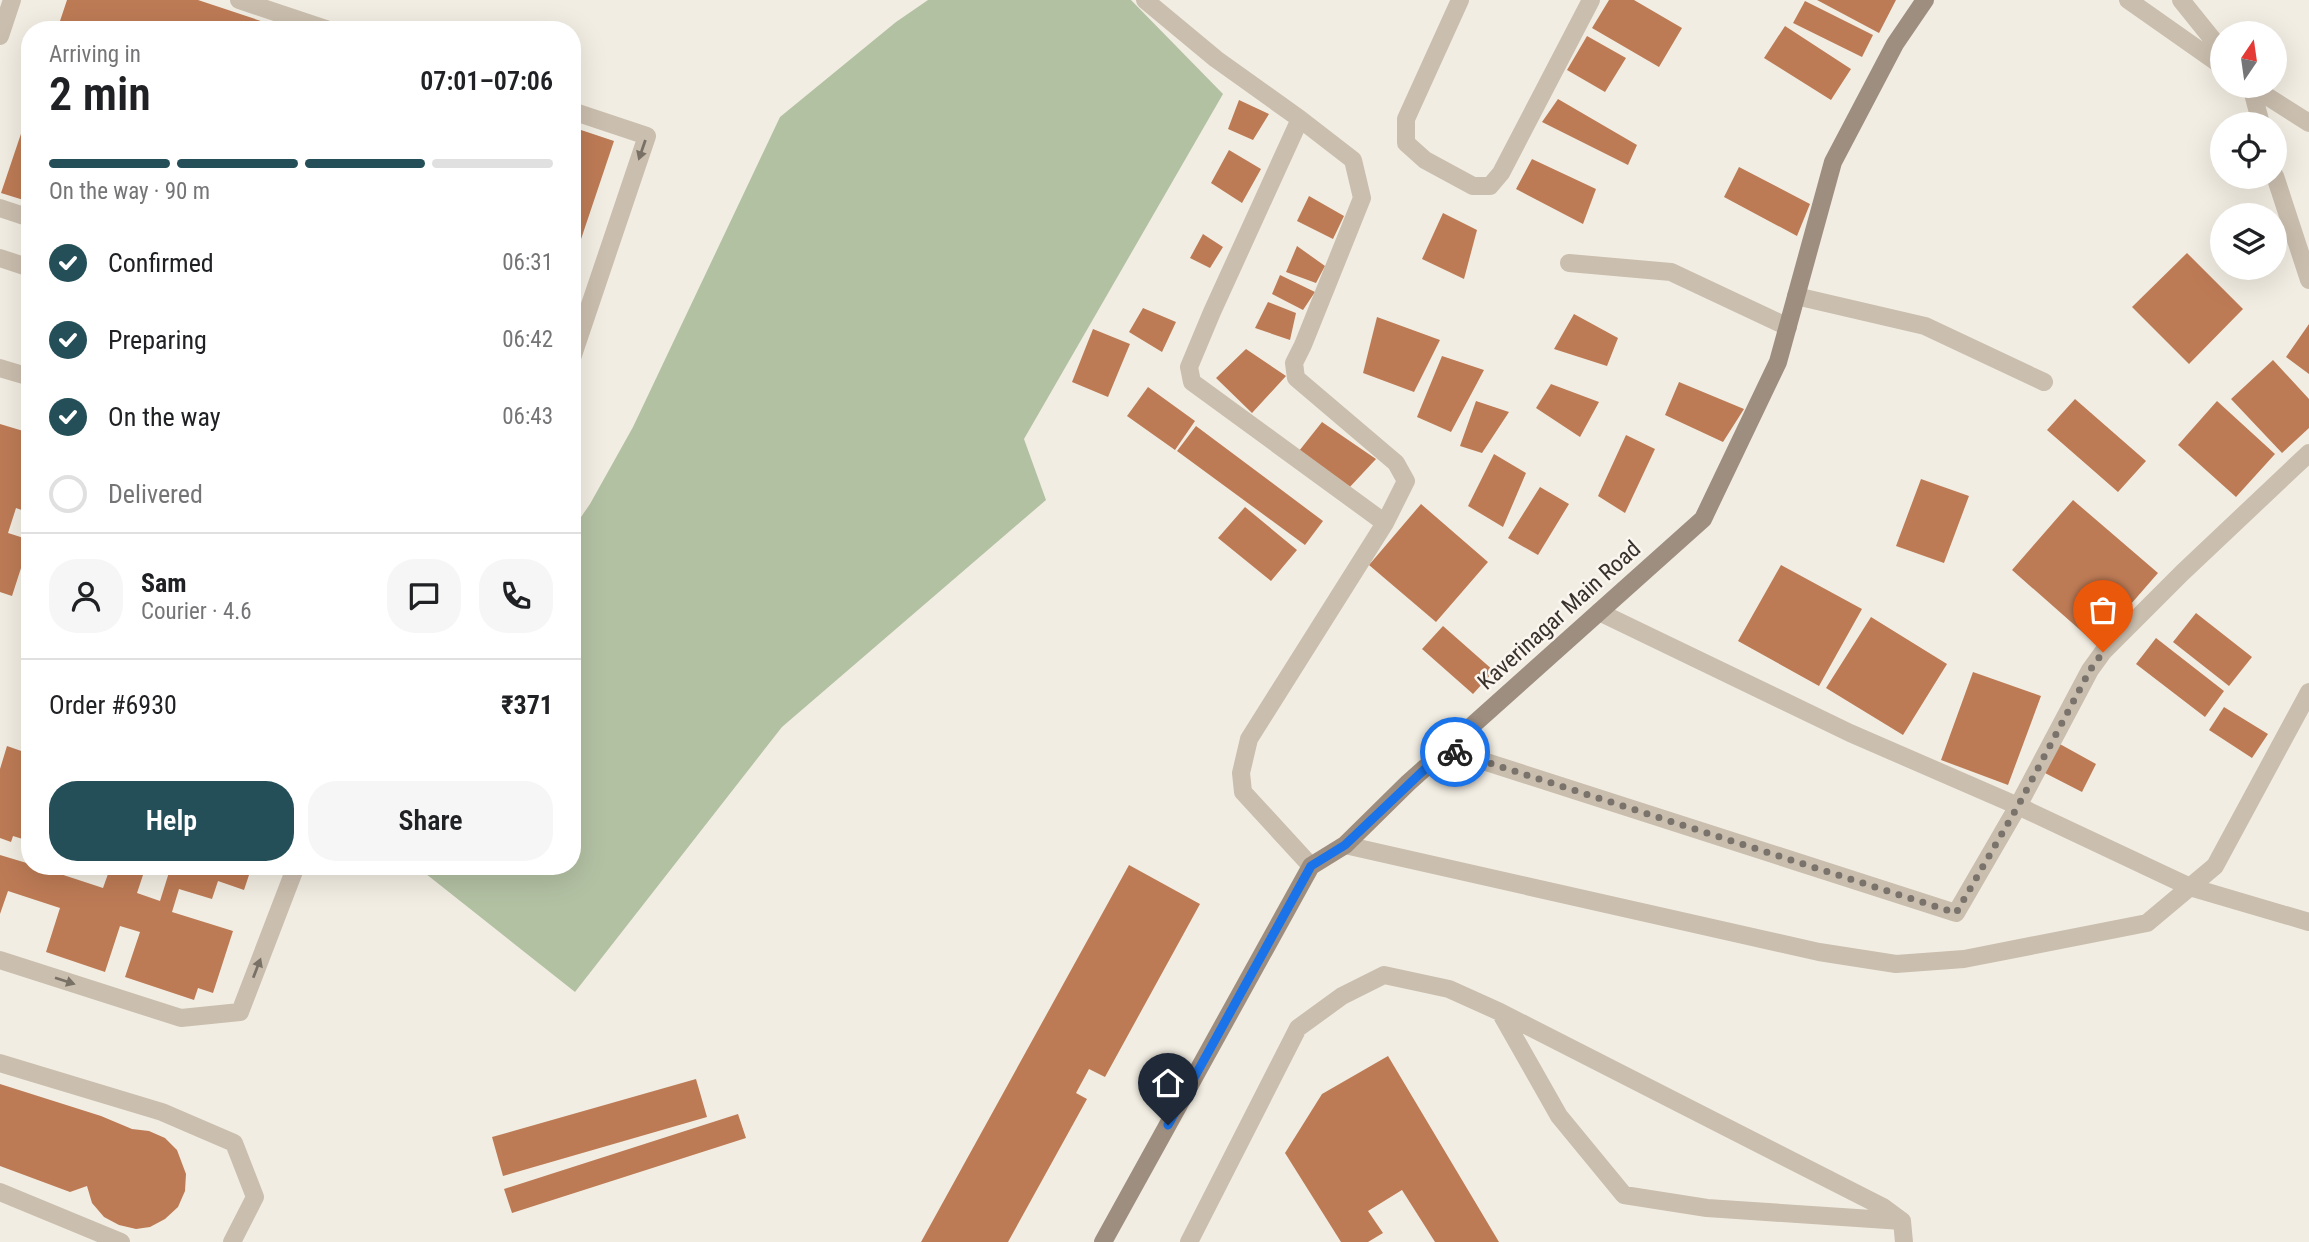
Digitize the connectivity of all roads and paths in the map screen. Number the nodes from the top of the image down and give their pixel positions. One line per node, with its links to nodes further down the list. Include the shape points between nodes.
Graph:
1 (12, 0): 10 (street)
2 (239, 0): 9 (street)
3 (1145, 0): 15 (street, via 1216,59)
4 (1460, 0): 5 (street, via 1406,118 1406,143 1425,160 1473,186 1490,186)
5 (1591, 0)
6 (1925, 0): 24 (street, Kaverinagar Main Road, via 1895,44 1833,162)
7 (2128, 0): 12 (street)
8 (2181, 0): 11 (street)
9 (301, 21)
10 (0, 36)
11 (2210, 36)
12 (2210, 58)
13 (2270, 98): 16 (street)
14 (581, 114): 26 (street, one-way to 26, via 647,136)
15 (1300, 119): 31 (street, via 1353,160 1362,198 1294,363 1296,378 1396,463 1406,481); 31 (street, via 1189,368 1192,382)
16 (2309, 123)
17 (2279, 189): 23 (street)
18 (0, 208): 19 (street)
19 (21, 215)
20 (0, 258): 22 (street)
21 (1569, 263): 25 (street, via 1671,272)
22 (21, 265)
23 (2309, 280)
24 (1796, 296): 25 (street, Kaverinagar Main Road); 29 (street, via 1926,326)
25 (1788, 327): 32 (street, Kaverinagar Main Road, via 1778,362 1703,519)
26 (581, 331)
27 (0, 368): 28 (street)
28 (21, 374)
29 (2044, 382)
30 (2309, 453): 35 (street, via 2103,652)
31 (1385, 523): 37 (street, via 1249,739 1241,773 1243,792)
32 (1599, 612): 34 (street, Kaverinagar Main Road); 35 (street, via 1850,733)
33 (2309, 692): 39 (street, via 2215,866)
34 (1446, 749): 35 (street, via 1956,913); 36 (street, Kaverinagar Main Road)
35 (2018, 806): 39 (street)
36 (1345, 845): 37 (street, Kaverinagar Main Road); 39 (street, via 1819,952 1896,964 1964,959 2147,923)
37 (1311, 866): 48 (street, Kaverinagar Main Road)
38 (293, 875): 41 (street, one-way to 38, via 181,1018 240,1012)
39 (2190, 887): 40 (street)
40 (2309, 922)
41 (0, 960)
42 (1500, 1012): 45 (street, via 1883,1207); 45 (street, via 1559,1116 1624,1195 1707,1208); 49 (street, via 1449,989 1384,975 1342,996 1297,1028)
43 (0, 1063): 47 (street, via 162,1112 234,1143 255,1197)
44 (0, 1192): 46 (street)
45 (1902, 1221): 50 (street)
46 (121, 1242)
47 (232, 1242)
48 (1103, 1242)
49 (1189, 1242)
50 (1904, 1242)

